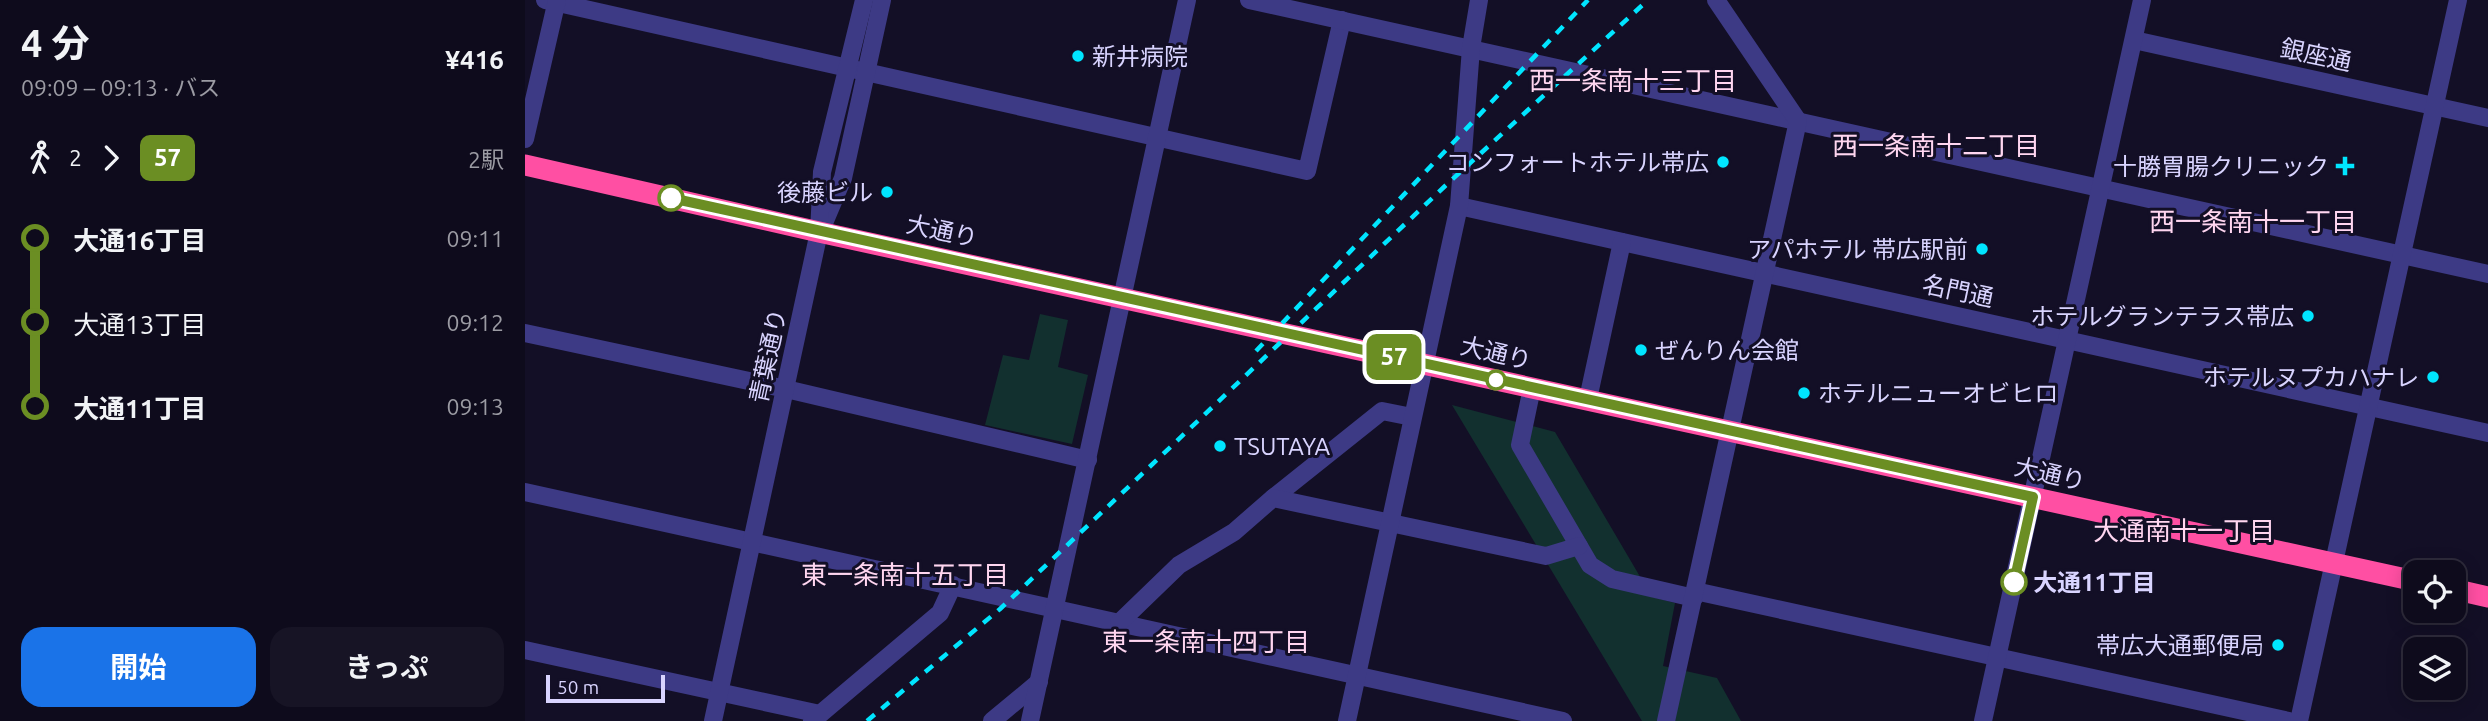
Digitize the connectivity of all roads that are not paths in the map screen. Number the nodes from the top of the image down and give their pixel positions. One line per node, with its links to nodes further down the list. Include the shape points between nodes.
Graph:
1 (864, 0): 13 (street, 青葉通り)
2 (882, 0): 13 (street)
3 (1187, 0): 17 (street)
4 (1249, 0): 10 (street)
5 (1479, 0): 12 (street)
6 (1716, 0): 16 (street)
7 (2142, 0): 11 (street)
8 (2458, 0): 14 (street)
9 (553, 1): 13 (street); 18 (street)
10 (1342, 20): 12 (street); 17 (street, via 1307,171)
11 (2134, 40): 14 (street, 銀座通); 20 (street)
12 (1471, 48): 16 (street); 21 (street)
13 (857, 72): 17 (street); 22 (street, 青葉通り, via 822,172)
14 (2434, 106): 15 (street, 銀座通); 24 (street)
15 (2488, 118)
16 (1798, 121): 20 (street); 25 (street)
17 (1159, 138): 27 (street)
18 (525, 139)
19 (525, 165): 22 (highway, 大通り)
20 (2100, 187): 24 (street); 29 (street)
21 (1459, 206): 23 (street, 名門通); 30 (street)
22 (820, 232): 27 (highway, 大通り); 32 (street, 青葉通り)
23 (1622, 242): 25 (street, 名門通); 33 (street)
24 (2400, 255): 26 (street); 34 (street)
25 (1764, 273): 29 (street, 名門通); 36 (street)
26 (2488, 274)
27 (1122, 297): 30 (highway, 大通り); 38 (street)
28 (525, 333): 32 (street)
29 (2067, 340): 34 (street, 名門通); 40 (street)
30 (1424, 363): 31 (highway, 大通り); 35 (street)
31 (1532, 388): 33 (highway, 大通り); 44 (street, via 1520,445)
32 (786, 389): 38 (street); 43 (street, 青葉通り)
33 (1588, 400): 36 (highway, 大通り)
34 (2369, 407): 37 (street, 名門通); 45 (street)
35 (1412, 417): 41 (street, via 1382,411); 42 (street)
36 (1731, 430): 40 (highway, 大通り); 49 (street)
37 (2488, 433)
38 (1088, 460): 51 (street)
39 (525, 492): 43 (street)
40 (2033, 497): 45 (highway, 大通り); 54 (street)
41 (1273, 498): 42 (street); 52 (street, via 1234,532 1178,565)
42 (1390, 523): 44 (street, via 1546,556); 55 (street)
43 (753, 540): 47 (street); 57 (street, 青葉通り)
44 (1579, 547): 49 (street, via 1590,565 1612,579)
45 (2333, 564): 46 (highway, 大通り); 67 (street)
46 (2403, 579)
47 (953, 585): 51 (street); 58 (street, via 940,613)
48 (2466, 592): 50 (highway)
49 (1694, 595): 54 (street); 64 (street)
50 (2488, 597)
51 (1055, 608): 52 (street); 56 (street)
52 (1119, 623): 55 (street)
53 (525, 650): 57 (street)
54 (1997, 657): 65 (street); 66 (street)
55 (1357, 674): 62 (street); 63 (street)
56 (1039, 682): 60 (street); 61 (street)
57 (719, 693): 58 (street); 59 (street, 青葉通り)
58 (816, 718)
59 (713, 721)
60 (992, 721)
61 (1030, 721)
62 (1347, 721)
63 (1563, 721)
64 (1667, 721)
65 (1983, 721)
66 (2289, 721)
67 (2299, 721)

